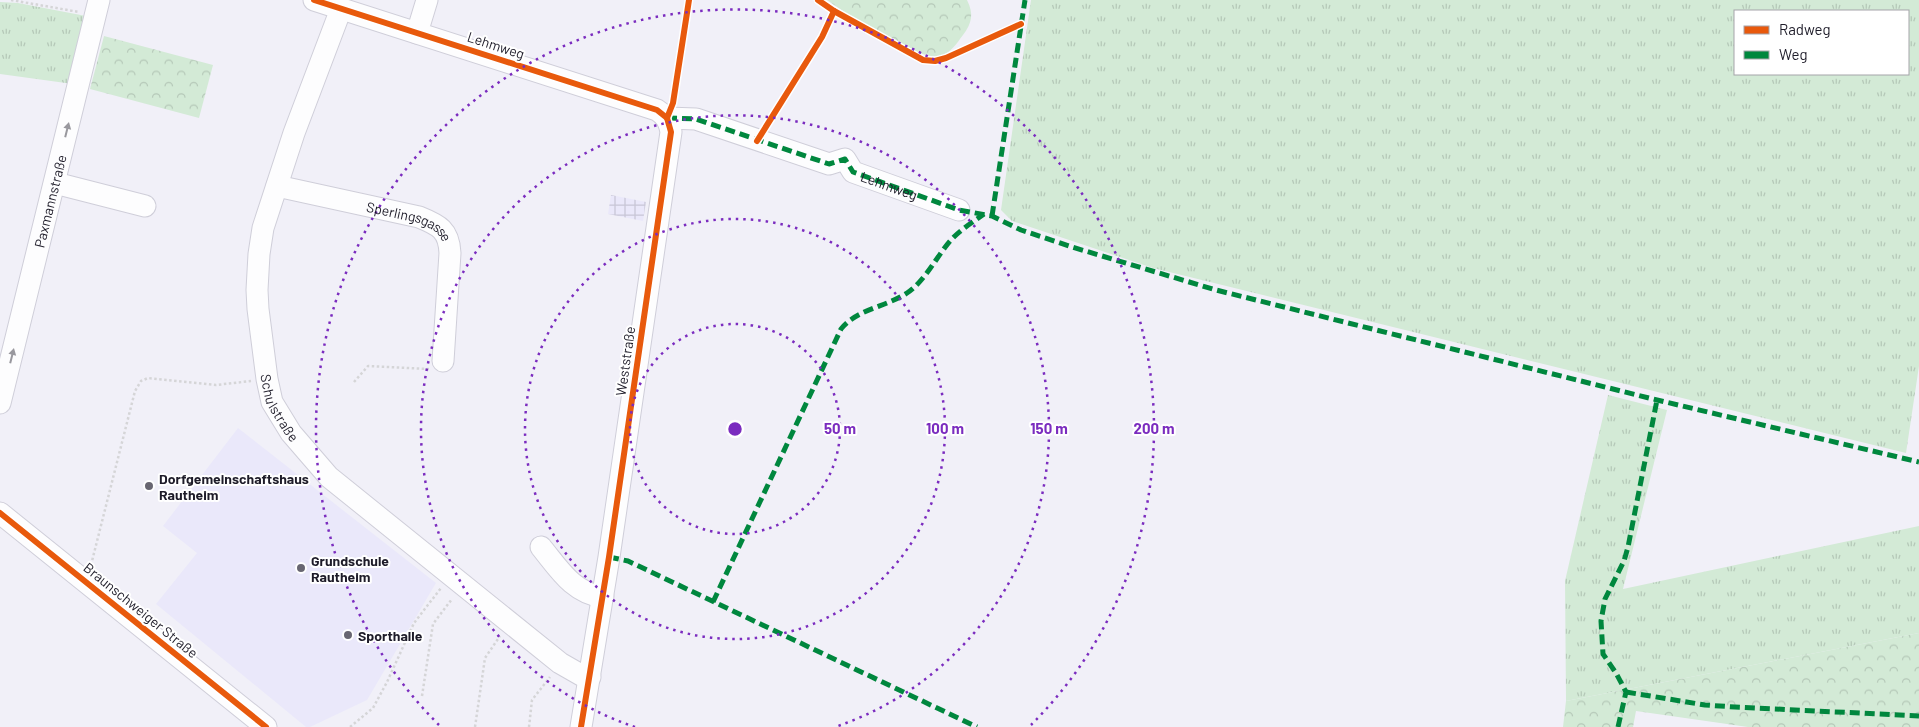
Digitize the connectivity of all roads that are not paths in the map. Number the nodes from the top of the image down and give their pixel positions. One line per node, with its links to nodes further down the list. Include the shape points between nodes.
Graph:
1 (314, 0): 4 (street, Lehmweg)
2 (427, 0): 5 (street)
3 (97, 7): 7 (street, Paxmannstraße, one-way to 3)
4 (341, 9): 5 (street, Lehmweg); 8 (street, Schulstraße)
5 (417, 33): 6 (street, Lehmweg, via 657,110)
6 (667, 118): 10 (street, Lehmweg, via 696,119 829,164 845,159 853,172); 15 (street, Weststraße, via 671,132)
7 (54, 183): 9 (street); 12 (street, Paxmannstraße, one-way to 7)
8 (276, 186): 11 (street, Sperlingsgasse, via 419,217 446,233 450,253); 16 (street, Schulstraße, via 263,228 257,274 258,309 272,402 291,433 317,465 364,506 560,663)
9 (145, 206)
10 (959, 210)
11 (443, 361)
12 (0, 403)
13 (0, 513): 17 (street, Braunschweiger Straße)
14 (541, 547): 15 (street, via 580,590)
15 (603, 596): 16 (street, Weststraße)
16 (590, 677): 18 (street, Weststraße)
17 (266, 727)
18 (581, 727)

